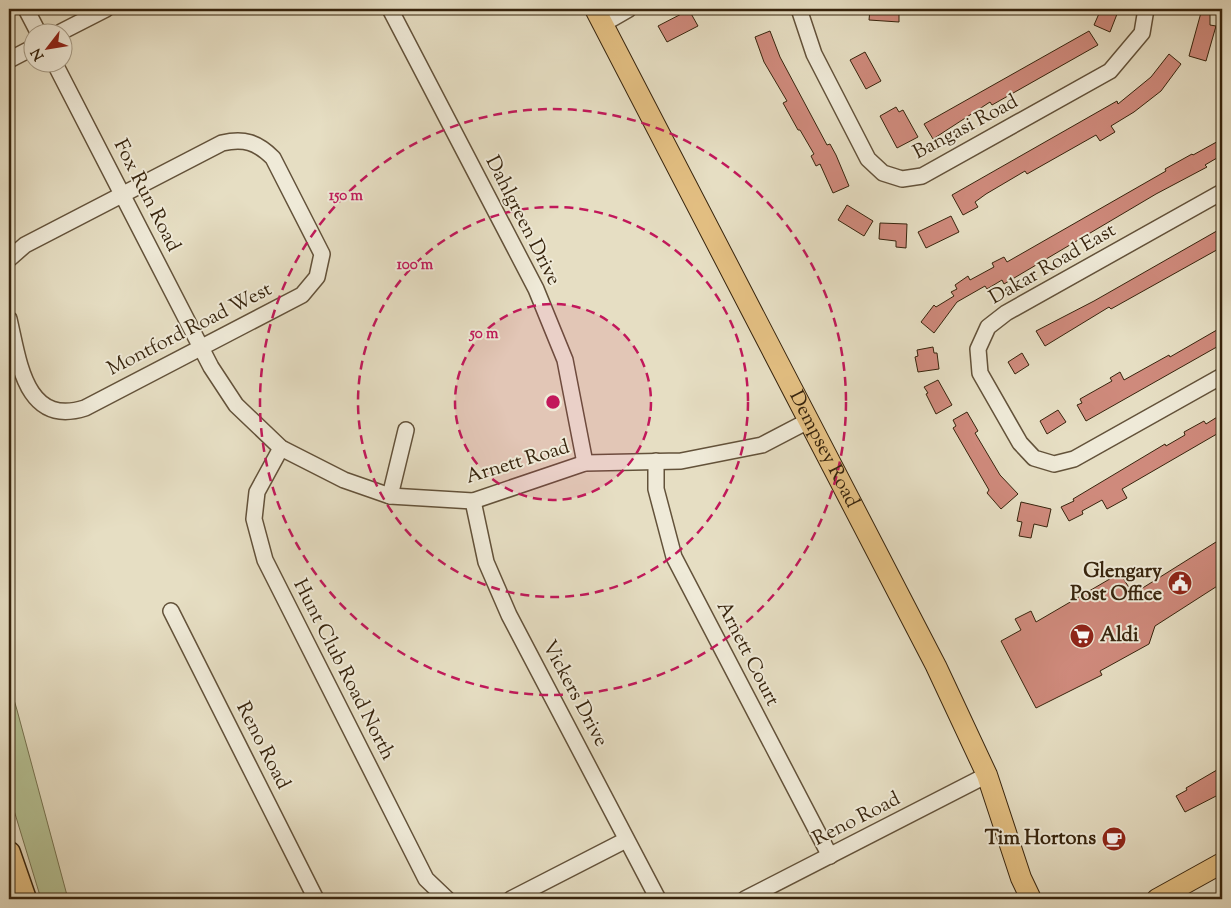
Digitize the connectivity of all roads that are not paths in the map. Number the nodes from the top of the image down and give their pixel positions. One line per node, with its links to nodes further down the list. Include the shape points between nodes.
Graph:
1 (26, 9): 8 (street)
2 (106, 9): 9 (street)
3 (390, 9): 23 (street, Dahlgreen Drive, via 536,290 565,360)
4 (629, 9): 7 (street)
5 (800, 9): 6 (street, Bangasi Road, via 814,54 868,158 882,173 902,179 922,176 1110,71 1142,33)
6 (1146, 9)
7 (599, 16): 19 (main road, Dempsey Road)
8 (33, 22)
9 (72, 26)
10 (22, 53): 11 (street)
11 (9, 60)
12 (59, 72): 14 (street, Fox Run Road)
13 (1222, 192): 18 (street, Dakar Road East, via 1006,313 988,327 978,349 980,373 1020,443 1034,458 1054,464 1074,459)
14 (123, 195): 15 (street, via 24,245); 17 (street, Fox Run Road); 17 (street, Montford Road West, via 222,143 250,142 273,158 322,254 317,277 302,295)
15 (9, 259)
16 (9, 319): 17 (street, Montford Road West, via 24,381 35,398 52,410 69,413 85,408)
17 (201, 348): 21 (street, Arnett Road, via 236,405)
18 (1222, 376)
19 (808, 421): 22 (street, Arnett Road, via 762,445 681,461); 27 (main road, Dempsey Road, via 936,666)
20 (406, 430): 24 (street)
21 (281, 448): 24 (street, Arnett Road, via 344,480); 34 (street, Hunt Club Road North, via 257,492 254,519 265,560 426,880)
22 (656, 461): 23 (street, Arnett Road); 30 (street, Arnett Court, via 656,489 674,557)
23 (585, 463): 25 (street, Arnett Road)
24 (390, 496): 25 (street, Arnett Road)
25 (473, 501): 28 (street, Vickers Drive, via 486,562 510,616)
26 (171, 611): 33 (street, Reno Road)
27 (987, 775): 30 (street, Reno Road); 38 (main road, Dempsey Road)
28 (626, 840): 35 (street); 36 (street, Vickers Drive)
29 (9, 853): 32 (highway)
30 (830, 856): 37 (street, Reno Road)
31 (1222, 863): 39 (main road)
32 (25, 899)
33 (316, 899)
34 (447, 899)
35 (511, 899)
36 (658, 899)
37 (746, 899)
38 (1031, 899)
39 (1157, 899)

